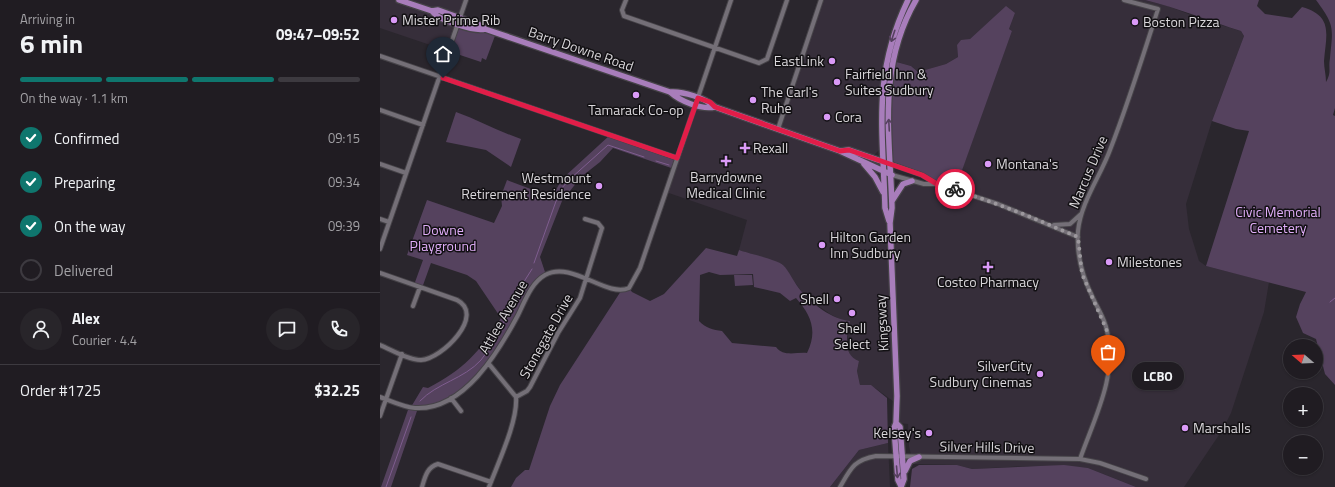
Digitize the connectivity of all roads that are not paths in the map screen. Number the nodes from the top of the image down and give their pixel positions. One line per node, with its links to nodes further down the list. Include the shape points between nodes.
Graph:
1 (399, 0): 10 (main road, Barry Downe Road, via 432,11 435,16)
2 (466, 0): 10 (street)
3 (626, 0): 11 (street, via 622,10 624,16)
4 (731, 0): 11 (street)
5 (787, 0): 11 (street, via 764,62 754,62)
6 (821, 0): 20 (street)
7 (908, 0): 24 (main road, Kingsway, one-way to 24, via 892,40 884,74 881,110)
8 (916, 0): 26 (main road, Kingsway, one-way to 8, via 889,80 898,44)
9 (1124, 0): 34 (street, Marcus Drive, via 1158,9 1111,149)
10 (459, 21): 13 (street); 14 (main road, Barry Downe Road, via 478,31 485,29)
11 (715, 48): 15 (street)
12 (380, 56): 13 (street)
13 (439, 76): 19 (street); 22 (street)
14 (670, 92): 15 (main road, Barry Downe Road, via 678,91); 16 (main road, Barry Downe Road, via 676,98)
15 (698, 98): 16 (street); 17 (main road, Barry Downe Road, via 710,102)
16 (696, 104): 17 (main road, Barry Downe Road, via 708,108); 22 (street)
17 (715, 107): 20 (main road, Barry Downe Road)
18 (380, 110): 19 (street)
19 (422, 125): 28 (street)
20 (778, 129): 21 (main road, Barry Downe Road)
21 (840, 151): 23 (main road, Barry Downe Road); 24 (main road, Barry Downe Road, via 849,150)
22 (677, 158): 43 (street, Attlee Avenue, via 632,285 625,290 618,290)
23 (859, 161): 27 (main road, Barry Downe Road); 32 (main road, via 874,175)
24 (882, 161): 26 (main road, Barry Downe Road); 27 (main road, Kingsway)
25 (380, 164): 28 (street)
26 (891, 164): 29 (main road, Kingsway); 31 (street, Barry Downe Road, via 922,175)
27 (884, 171): 29 (main road, Barry Downe Road); 32 (main road, Kingsway)
28 (406, 173): 37 (street)
29 (892, 174): 30 (street, Barry Downe Road); 33 (main road, Kingsway)
30 (912, 180): 31 (street, Barry Downe Road, via 924,184); 33 (main road, via 903,184)
31 (937, 184): 39 (street, Barry Downe Road, via 998,204)
32 (884, 196): 38 (main road, Kingsway)
33 (892, 201): 38 (main road, Kingsway)
34 (1081, 214): 39 (street, via 1070,224); 40 (street, Marcus Drive)
35 (380, 218): 37 (street)
36 (585, 219): 43 (street, Stonegate Drive, via 598,223 602,228)
37 (390, 222): 41 (street)
38 (890, 223): 55 (main road, Kingsway)
39 (1050, 225): 40 (street, Barry Downe Road)
40 (1078, 237): 59 (street, Marcus Drive, via 1082,274 1104,320 1110,354 1106,384)
41 (380, 249)
42 (380, 273): 44 (street)
43 (587, 279): 48 (street, Attlee Avenue, via 557,272 537,281); 50 (street, Stonegate Drive, via 580,298 527,391)
44 (420, 287): 45 (street); 47 (street, via 460,301 465,309 466,322 457,338 435,354 422,360)
45 (413, 306)
46 (380, 346): 47 (street)
47 (402, 354): 52 (street)
48 (489, 364): 50 (street); 51 (street, Attlee Avenue)
49 (380, 397): 52 (street, Attlee Avenue)
50 (516, 397): 62 (street, via 514,418)
51 (451, 398): 52 (street, Attlee Avenue, via 436,405 420,408 404,406); 53 (street)
52 (386, 399): 54 (street)
53 (461, 411)
54 (380, 416)
55 (896, 423): 56 (main road, Kingsway); 57 (main road, Kingsway, via 900,427)
56 (896, 456): 57 (street, Silver Hills Drive); 65 (street, Silver Hills Drive, via 863,459 850,470); 66 (main road, Kingsway, one-way to 66)
57 (902, 456): 58 (street, Silver Hills Drive); 60 (main road, Kingsway)
58 (919, 457): 59 (street, Silver Hills Drive); 60 (main road, via 910,461)
59 (1080, 459): 61 (street, Silver Hills Drive)
60 (904, 473): 66 (main road, Kingsway)
61 (1146, 479)
62 (491, 482): 63 (street, via 438,464 428,470); 64 (street)
63 (422, 487)
64 (490, 487)
65 (840, 487)
66 (901, 487)

